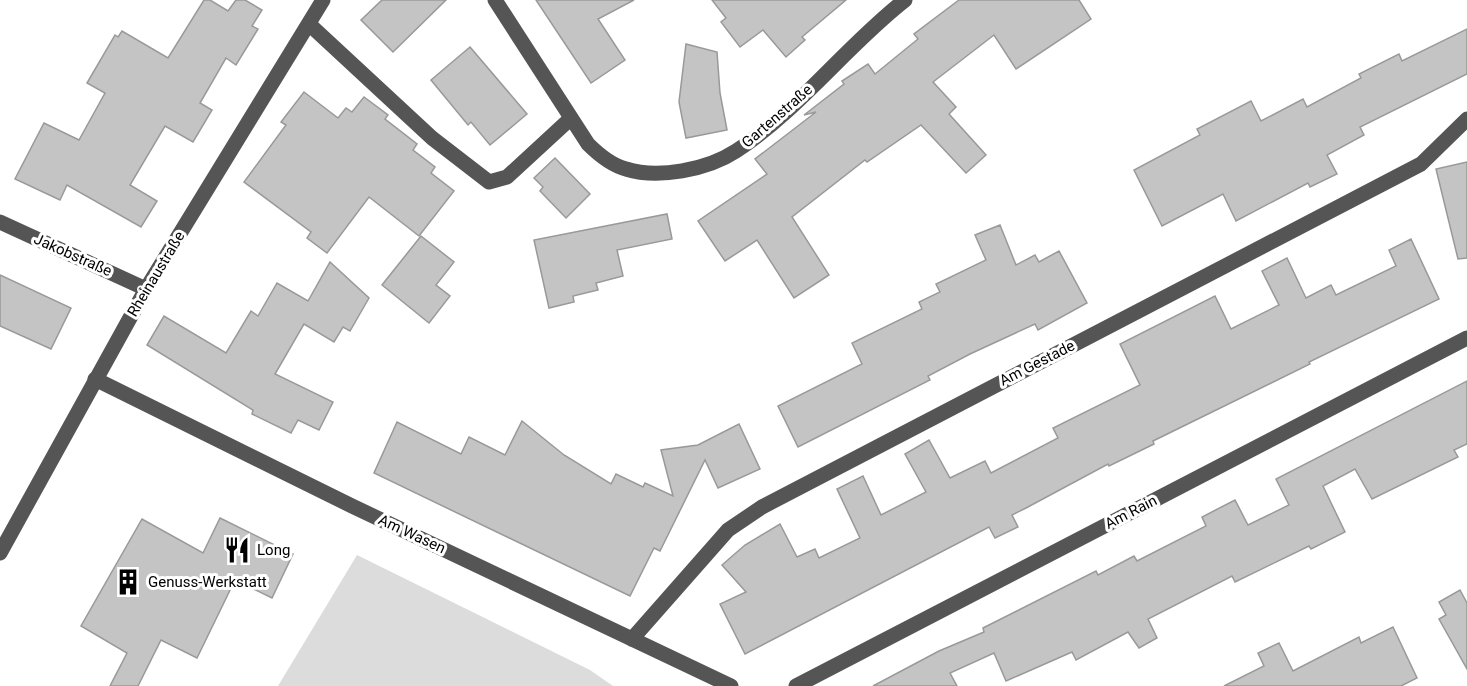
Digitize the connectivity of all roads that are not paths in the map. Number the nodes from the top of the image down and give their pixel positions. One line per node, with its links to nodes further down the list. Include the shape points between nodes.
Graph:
1 (323, 0): 4 (street, Rheinaustraße)
2 (495, 0): 5 (street, Gartenstraße)
3 (905, 0): 5 (street, Gartenstraße, via 764,129 735,152 712,162 653,174 625,169 602,158)
4 (309, 24): 5 (street, via 432,138 489,182 507,177); 8 (street, Rheinaustraße)
5 (570, 119)
6 (1467, 119): 12 (street, Am Gestade, via 1421,164 762,507 728,530)
7 (0, 222): 8 (street, Jakobstraße)
8 (146, 289): 10 (street, Rheinaustraße)
9 (1467, 339): 14 (street, Am Rain)
10 (94, 379): 11 (street, Rheinaustraße); 12 (street, Am Wasen)
11 (0, 553)
12 (632, 639): 13 (street, Am Wasen)
13 (731, 686)
14 (796, 686)

